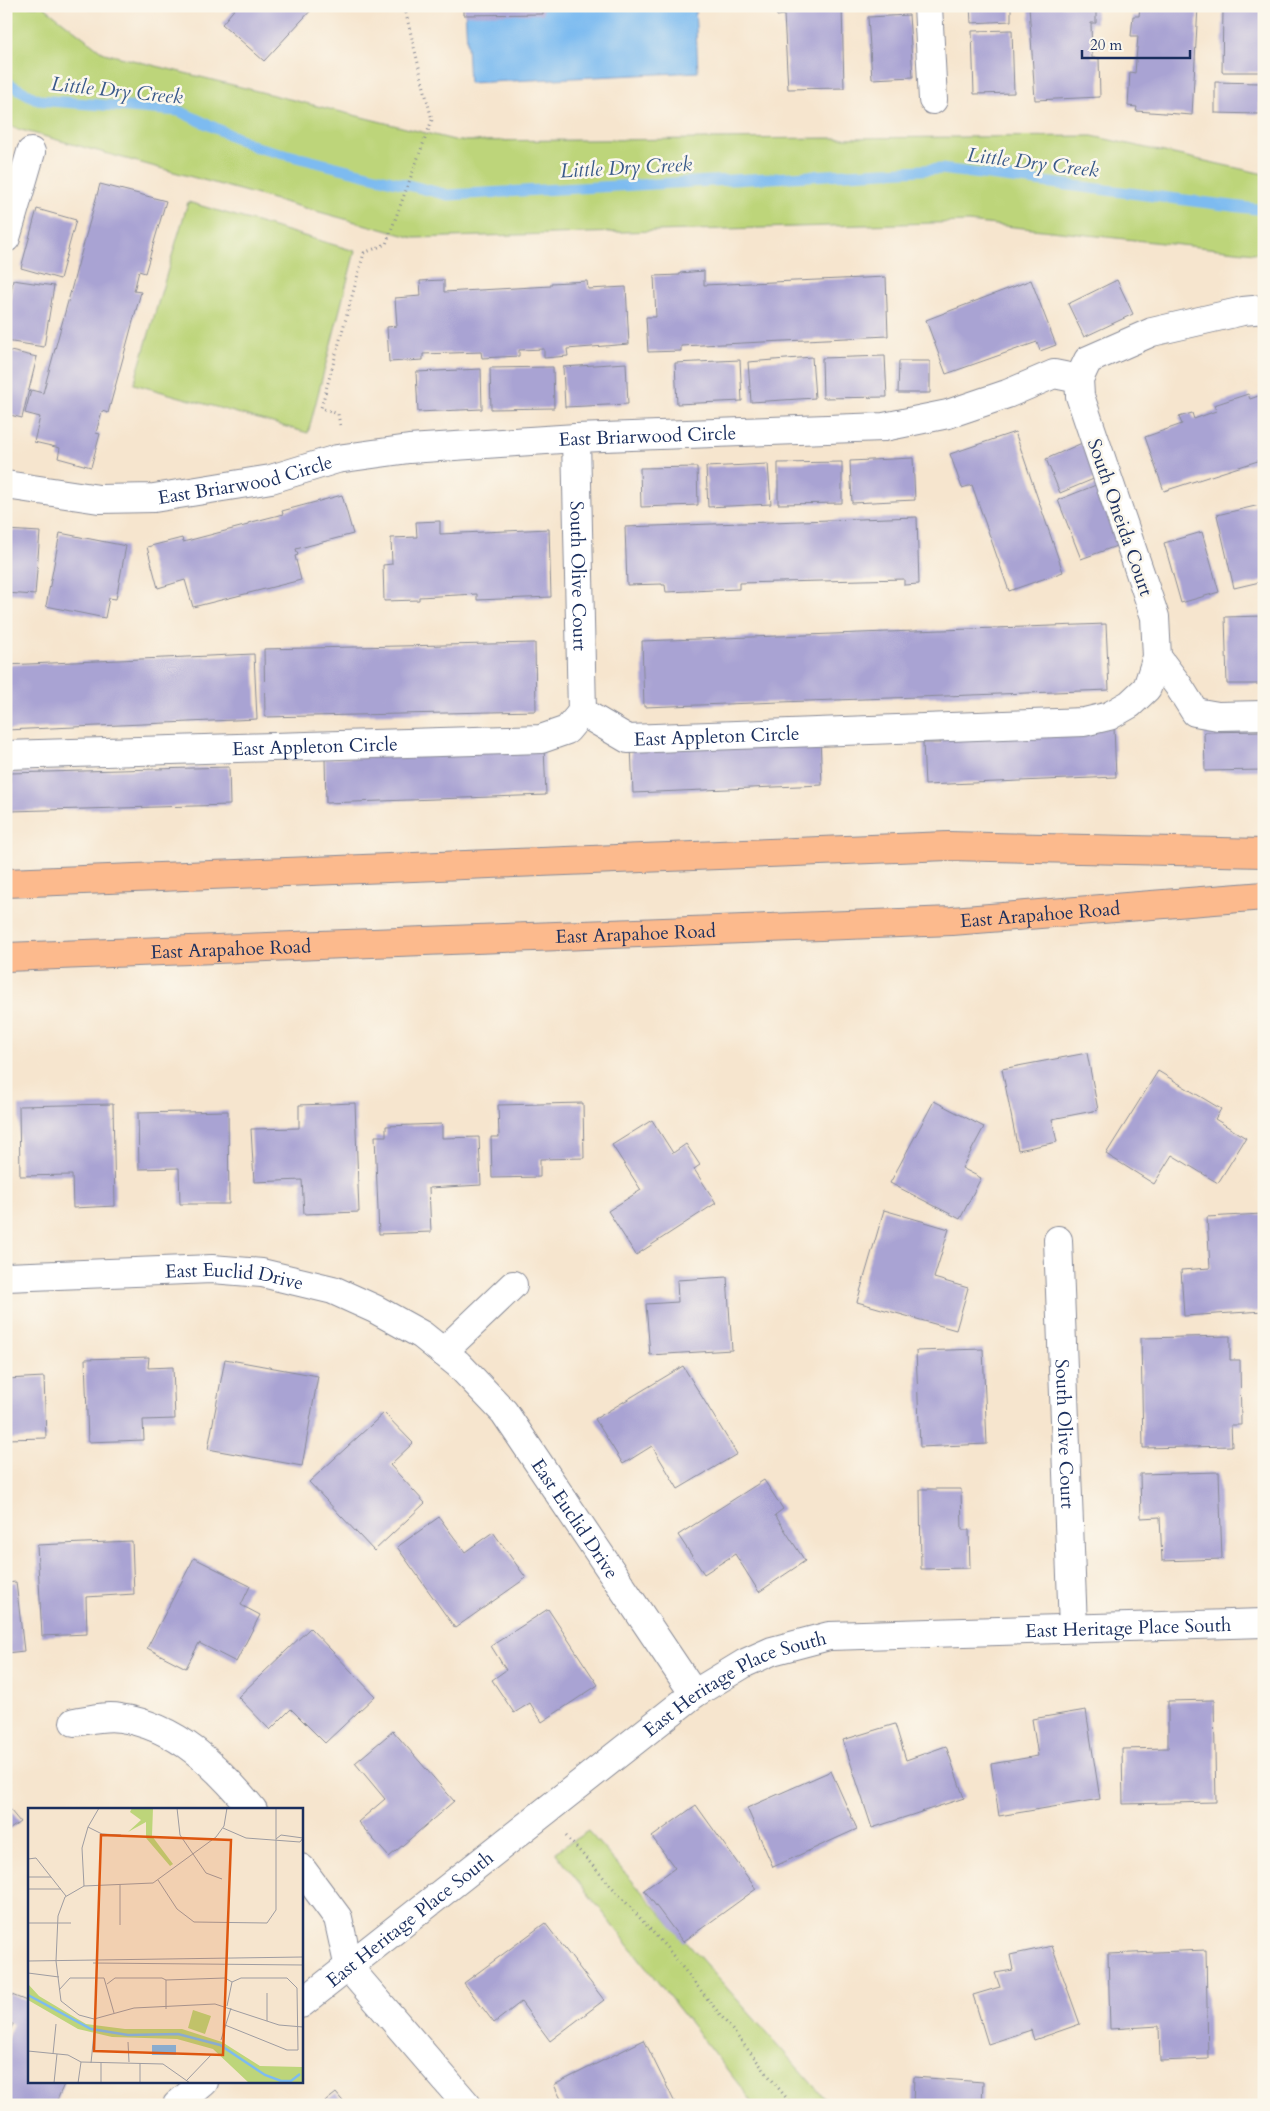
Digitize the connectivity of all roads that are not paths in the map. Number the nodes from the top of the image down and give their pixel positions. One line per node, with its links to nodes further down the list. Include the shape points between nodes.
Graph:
1 (928, 6): 2 (street)
2 (933, 100)
3 (30, 152): 4 (street)
4 (6, 238)
5 (1264, 309): 6 (street, via 1152,332 1088,360)
6 (1079, 379): 7 (street, East Briarwood Circle, via 1054,374 948,414 884,427); 9 (street, South Oneida Court, via 1080,396 1155,617)
7 (576, 438): 8 (street, East Briarwood Circle, via 409,449 346,458 271,479 154,498 99,499); 10 (street, South Olive Court)
8 (6, 485)
9 (1157, 657): 10 (street, East Appleton Circle, via 1147,688 1130,704 1109,716 1084,722 628,739); 11 (street, via 1195,712 1218,716)
10 (582, 712): 12 (street, East Appleton Circle, via 567,730 541,739)
11 (1264, 714)
12 (6, 754)
13 (1264, 854): 14 (main road, via 948,846)
14 (6, 883)
15 (1264, 896): 16 (main road, East Arapahoe Road, via 952,921)
16 (6, 957)
17 (1058, 1240): 22 (street, South Olive Court)
18 (6, 1276): 20 (street, East Euclid Drive, via 212,1269 262,1272 333,1290 422,1335)
19 (513, 1285): 20 (street)
20 (444, 1352): 23 (street, East Euclid Drive, via 504,1412)
21 (1264, 1623): 22 (street, East Heritage Place South)
22 (1072, 1628): 23 (street, East Heritage Place South, via 829,1636 763,1655)
23 (694, 1694): 27 (street, East Heritage Place South)
24 (74, 1722): 25 (street, via 118,1717 154,1726 181,1740 227,1778)
25 (251, 1808)
26 (302, 1869): 27 (street, via 338,1918)
27 (349, 1968): 28 (street, East Heritage Place South); 31 (street)
28 (302, 2003)
29 (202, 2084): 30 (street)
30 (177, 2105)
31 (467, 2105)

